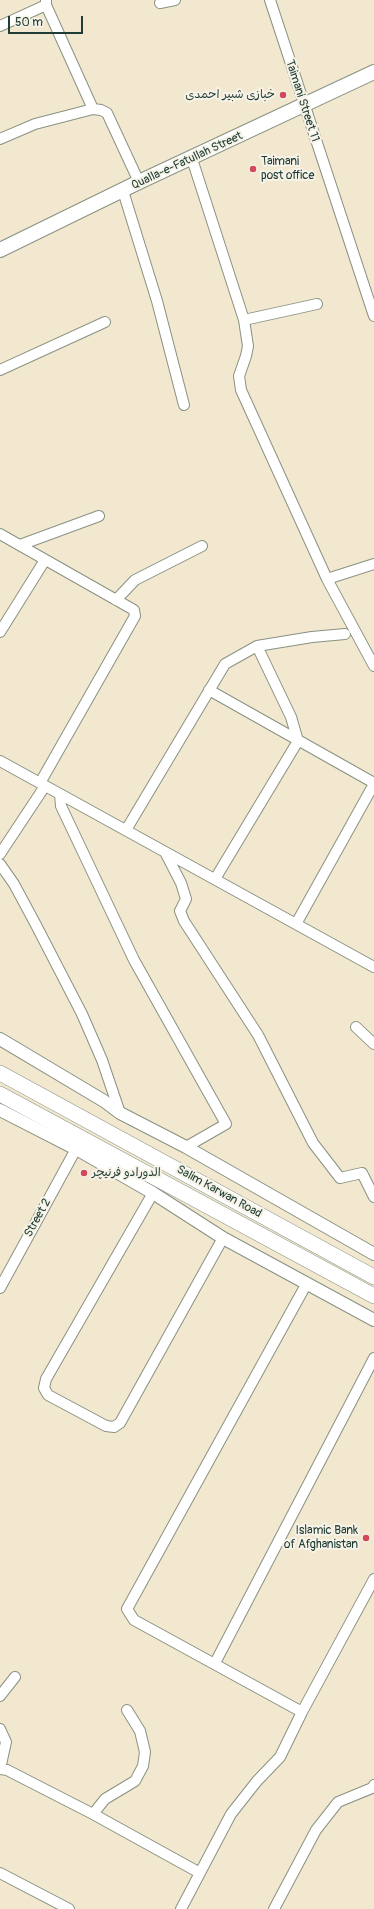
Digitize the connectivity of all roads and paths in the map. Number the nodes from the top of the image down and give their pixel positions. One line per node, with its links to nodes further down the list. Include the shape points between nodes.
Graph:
1 (175, 0): 4 (street)
2 (270, 0): 7 (street, Taimani Street 11)
3 (46, 2): 5 (street); 8 (street)
4 (160, 3)
5 (0, 26)
6 (374, 72): 7 (main road, Qualla-e-Fatullah Street)
7 (303, 106): 10 (main road, Qualla-e-Fatullah Street); 15 (street, Taimani Street 11)
8 (94, 109): 9 (street, via 35,124); 11 (street, via 107,113)
9 (0, 139)
10 (192, 159): 11 (main road, Qualla-e-Fatullah Street); 16 (street)
11 (139, 182): 12 (main road, Qualla-e-Fatullah Street)
12 (123, 191): 13 (main road, Qualla-e-Fatullah Street); 19 (street, via 157,302)
13 (0, 250)
14 (317, 304): 16 (street)
15 (374, 316)
16 (244, 320): 26 (street, via 248,346 239,376 241,390)
17 (105, 322): 18 (street)
18 (0, 370)
19 (184, 405)
20 (100, 516): 22 (street)
21 (0, 534): 22 (street)
22 (20, 545): 24 (street)
23 (202, 546): 27 (street, via 135,580)
24 (45, 560): 27 (street); 28 (street)
25 (374, 564): 26 (street)
26 (327, 579): 31 (street)
27 (116, 600): 35 (street, via 134,610 135,616)
28 (0, 632)
29 (344, 634): 30 (street)
30 (256, 646): 32 (street, via 225,664); 33 (street, via 291,717)
31 (374, 666)
32 (209, 690): 33 (street); 38 (street)
33 (298, 741): 36 (street); 42 (street)
34 (0, 761): 35 (street)
35 (43, 784): 37 (street); 40 (street)
36 (374, 784): 43 (street)
37 (60, 794): 38 (street); 54 (street, via 61,806 134,960 226,1124)
38 (126, 830): 39 (street)
39 (165, 852): 42 (street); 56 (street, via 186,899 180,911 184,921 258,1035 313,1143 340,1178 362,1173)
40 (0, 854)
41 (0, 864): 51 (street, via 14,884 82,1014 102,1060)
42 (215, 879): 43 (street)
43 (296, 924): 44 (street)
44 (374, 967)
45 (356, 1027): 47 (street)
46 (0, 1039): 51 (street)
47 (374, 1044)
48 (0, 1073): 52 (main road, Salim Karwan Road)
49 (0, 1094): 53 (main road, Salim Karwan Road)
50 (0, 1110): 53 (street)
51 (120, 1113): 54 (street)
52 (83, 1118): 53 (main road); 59 (main road, Salim Karwan Road)
53 (75, 1142): 55 (street); 61 (street, Street 2); 62 (main road, Salim Karwan Road)
54 (186, 1147): 58 (street)
55 (153, 1193): 57 (street); 57 (street, via 46,1379 44,1388 48,1395 106,1426 114,1427 120,1423)
56 (374, 1197)
57 (224, 1238): 60 (street)
58 (374, 1254)
59 (374, 1277)
60 (307, 1283): 63 (street); 66 (street, via 127,1609 134,1620)
61 (0, 1288)
62 (374, 1296)
63 (374, 1320)
64 (374, 1358): 66 (street)
65 (374, 1579): 70 (street)
66 (214, 1663): 70 (street)
67 (15, 1677): 68 (street)
68 (0, 1696)
69 (127, 1710): 73 (street, via 140,1731 145,1752 143,1766 135,1781 105,1799)
70 (302, 1712): 74 (street, via 280,1757 231,1814)
71 (0, 1729): 73 (street, via 6,1742 0,1769 7,1770)
72 (374, 1785): 78 (street, via 338,1802 316,1830)
73 (94, 1814): 74 (street)
74 (200, 1872): 77 (street)
75 (0, 1873): 76 (street)
76 (69, 1909)
77 (181, 1909)
78 (274, 1909)

